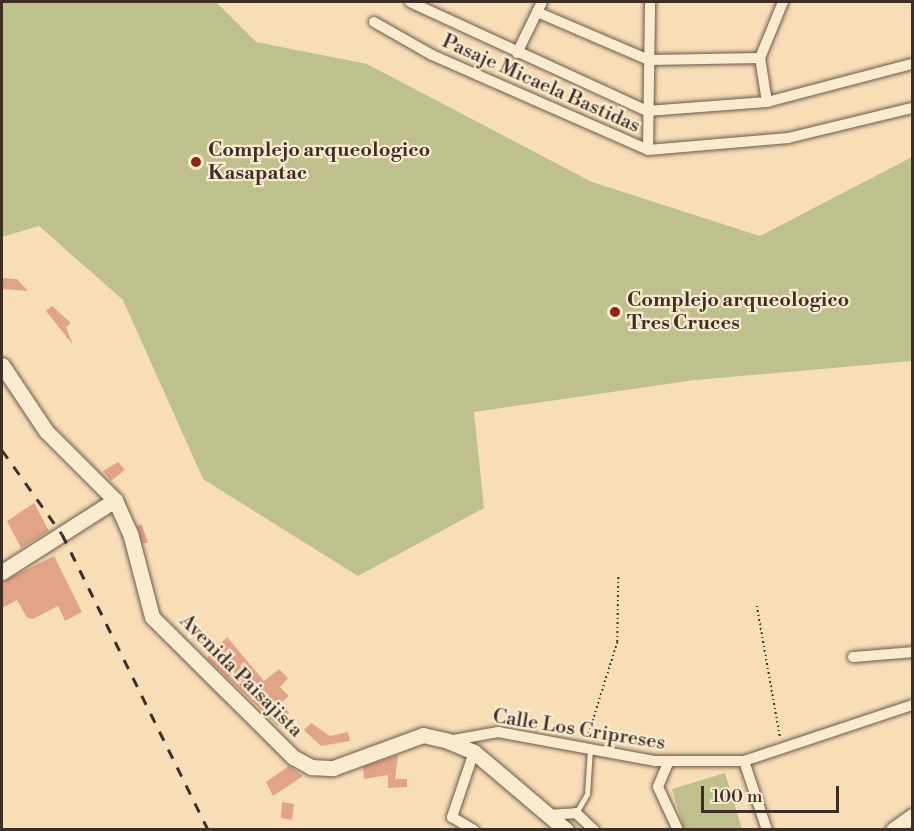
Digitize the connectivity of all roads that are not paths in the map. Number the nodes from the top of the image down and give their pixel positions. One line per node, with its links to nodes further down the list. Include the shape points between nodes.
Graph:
1 (410, 2): 6 (street)
2 (650, 2): 8 (street)
3 (783, 2): 7 (street)
4 (539, 7): 6 (street); 8 (street)
5 (374, 22): 13 (street, Pasaje Micaela Bastidas, via 432,55)
6 (517, 53): 12 (street)
7 (760, 58): 8 (street); 10 (street)
8 (649, 60): 12 (street)
9 (912, 64): 10 (street)
10 (767, 102): 12 (street)
11 (912, 108): 13 (street, Pasaje Micaela Bastidas, via 788,138)
12 (647, 111): 13 (street)
13 (648, 150)
14 (2, 365): 15 (main road, Avenida Paisajista, via 46,431)
15 (115, 500): 16 (main road); 20 (main road, Avenida Paisajista, via 130,533 152,616 293,757 311,767 333,768 423,735)
16 (2, 572)
17 (912, 652): 18 (street)
18 (853, 657)
19 (912, 705): 23 (street, Calle Los Cripreses)
20 (448, 741): 21 (street, Calle Los Cripreses, via 498,732); 22 (main road, Avenida Paisajista)
21 (587, 748): 24 (street, Calle Los Cripreses); 25 (lane, via 587,794)
22 (474, 752): 26 (main road, Avenida Paisajista); 28 (street, via 452,817)
23 (744, 761): 24 (street, Calle Los Cripreses); 32 (street)
24 (668, 763): 31 (street, via 658,787)
25 (576, 813): 26 (street); 30 (street)
26 (549, 815): 29 (main road, Avenida Paisajista)
27 (912, 816): 33 (main road)
28 (474, 830)
29 (566, 830)
30 (594, 830)
31 (678, 830)
32 (767, 830)
33 (893, 830)

